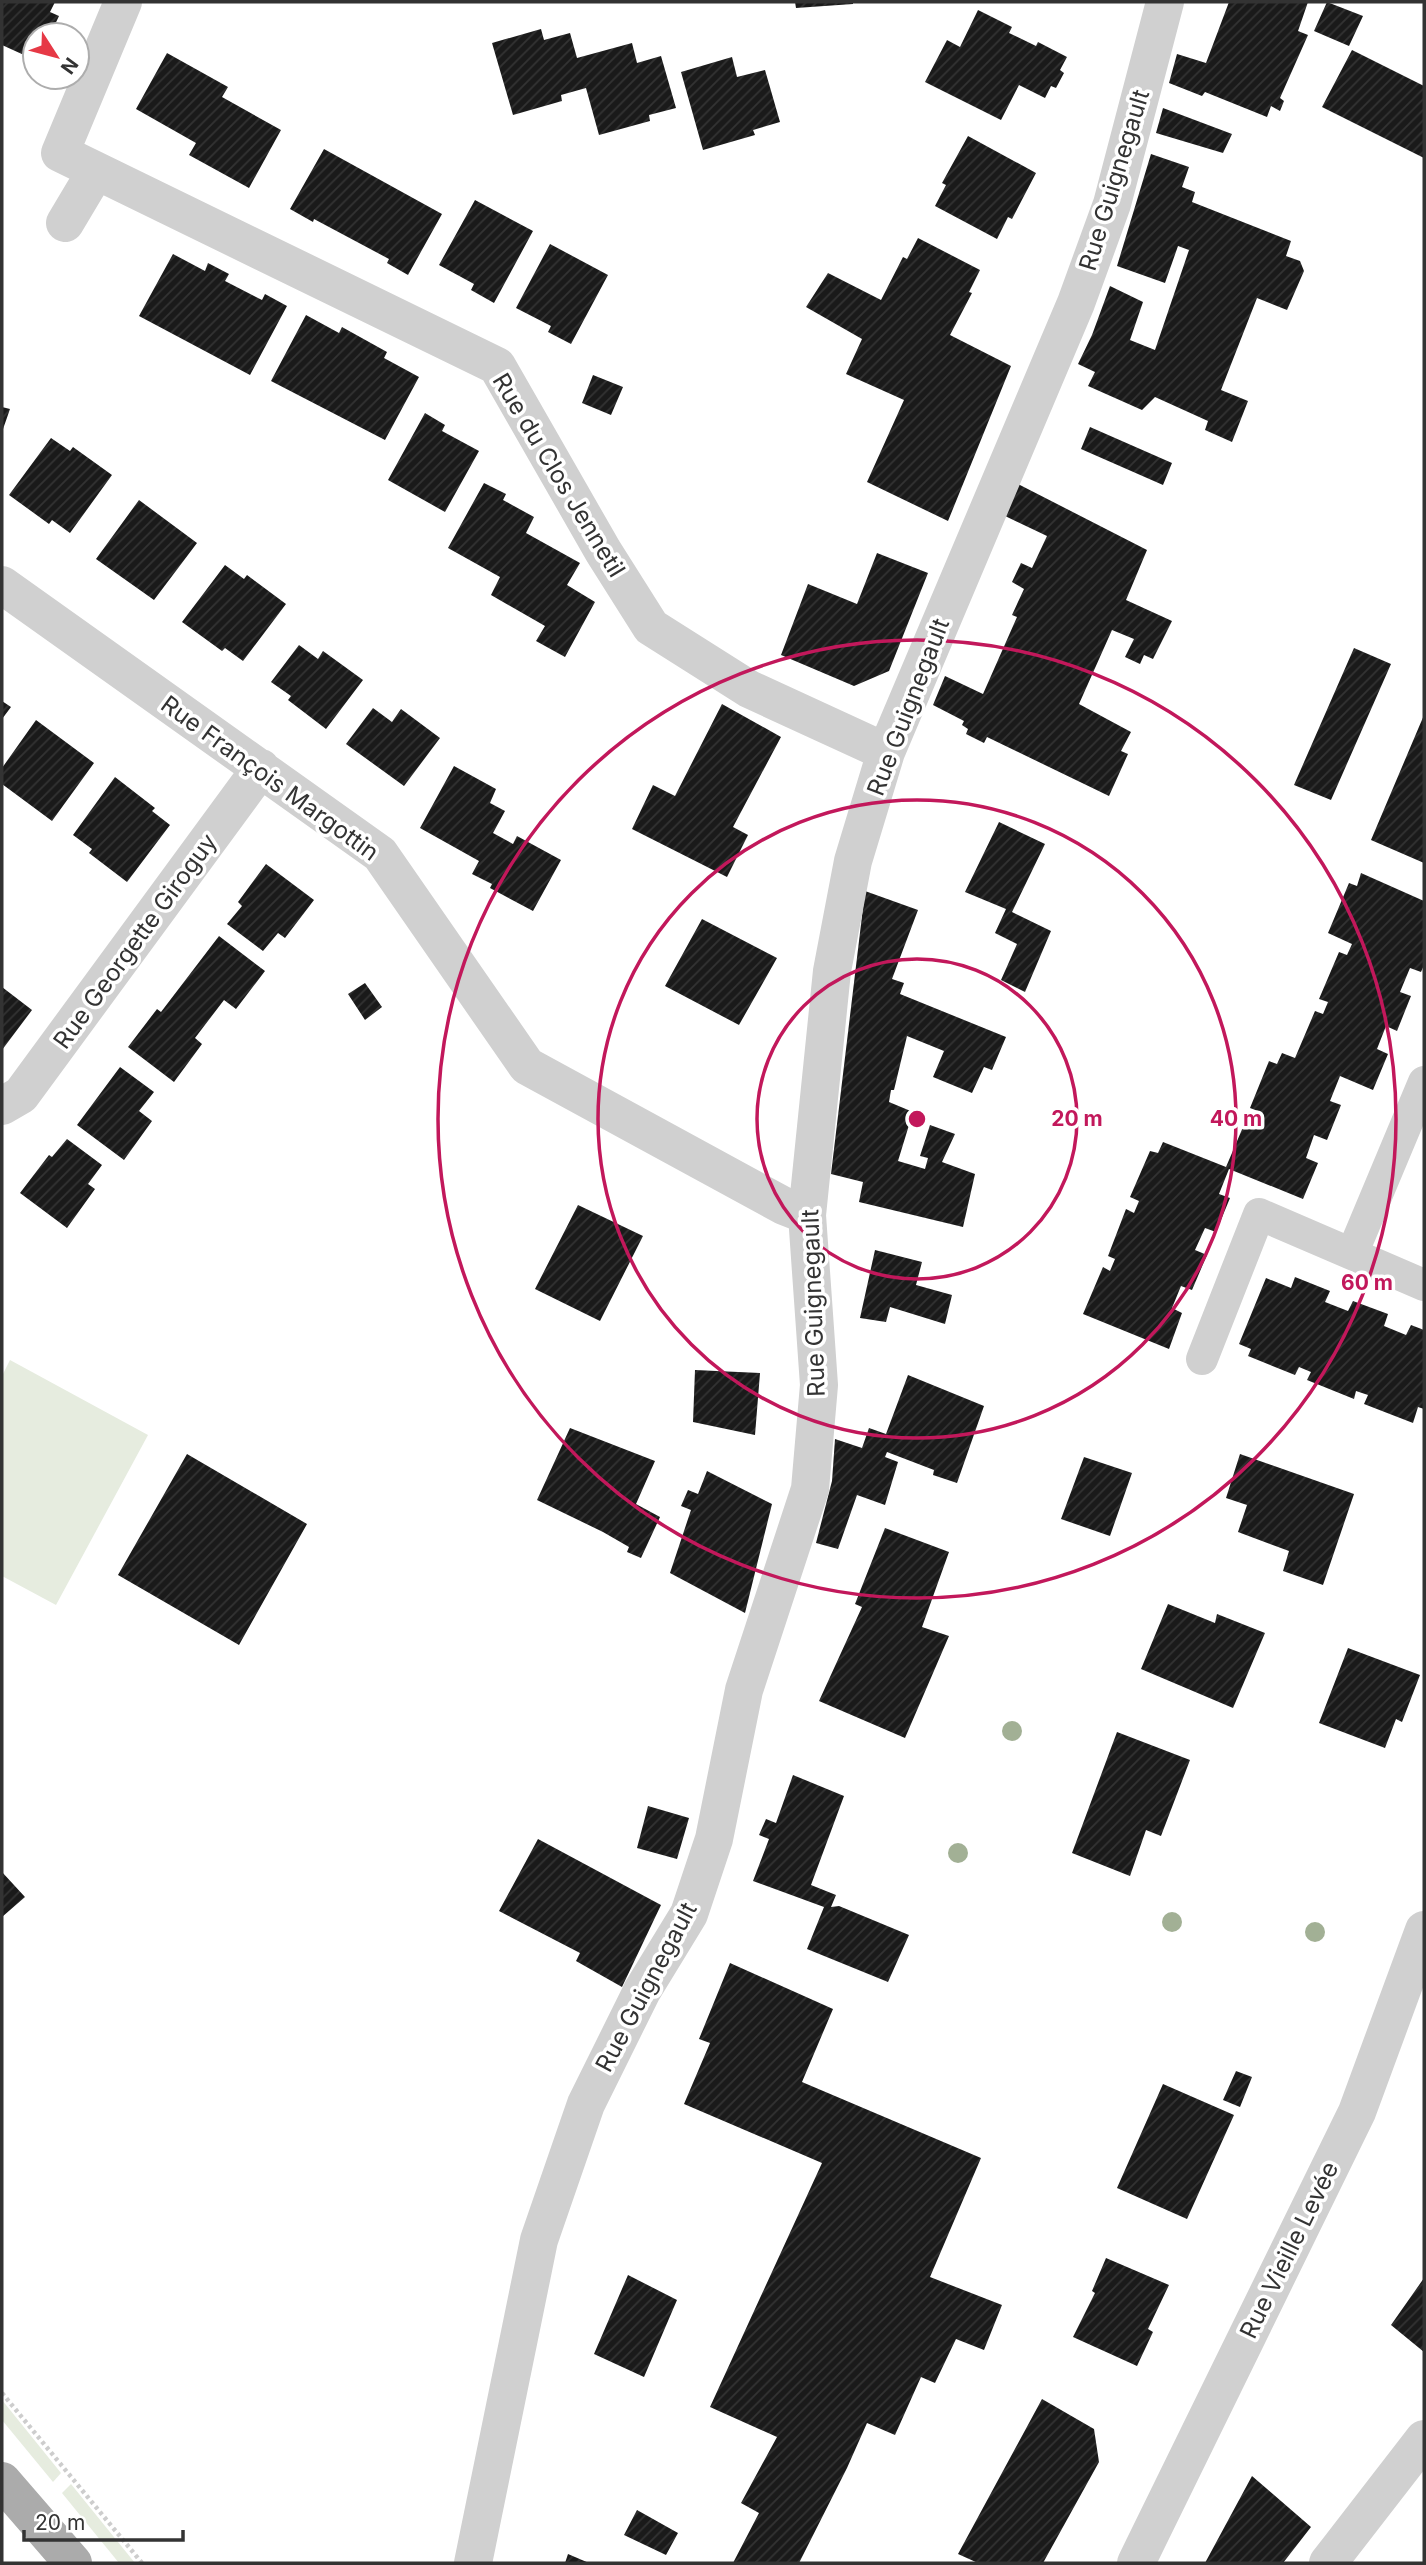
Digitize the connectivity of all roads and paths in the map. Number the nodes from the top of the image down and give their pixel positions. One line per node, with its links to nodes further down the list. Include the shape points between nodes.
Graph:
1 (122, 2): 3 (street, Rue du Clos Jennetil, via 60,153)
2 (1165, 2): 6 (street, Rue Guignegault, via 1112,204 1072,314)
3 (96, 171): 4 (street); 6 (street, Rue du Clos Jennetil, via 497,366 651,627 749,689)
4 (65, 223)
5 (2, 585): 7 (street, Rue François Margottin)
6 (886, 752): 10 (street, Rue Guignegault, via 853,861 832,971)
7 (261, 768): 9 (street, Rue Georgette Giroguy, via 21,1095); 10 (street, Rue François Margottin, via 380,855 527,1066)
8 (1424, 1082): 11 (lane)
9 (2, 1106)
10 (807, 1215): 20 (street, Rue Guignegault, via 819,1385 810,1489 744,1690 715,1839 689,1914 642,1991 586,2104 539,2240)
11 (1352, 1254): 12 (lane); 13 (lane, via 1259,1214)
12 (1424, 1285)
13 (1202, 1359)
14 (1424, 1930): 21 (street, Rue Vieille Levée, via 1357,2112)
15 (2, 2393): 19 (path)
16 (1424, 2439): 22 (street)
17 (2, 2481): 18 (main road)
18 (73, 2563)
19 (142, 2563)
20 (473, 2563)
21 (1136, 2563)
22 (1328, 2563)

